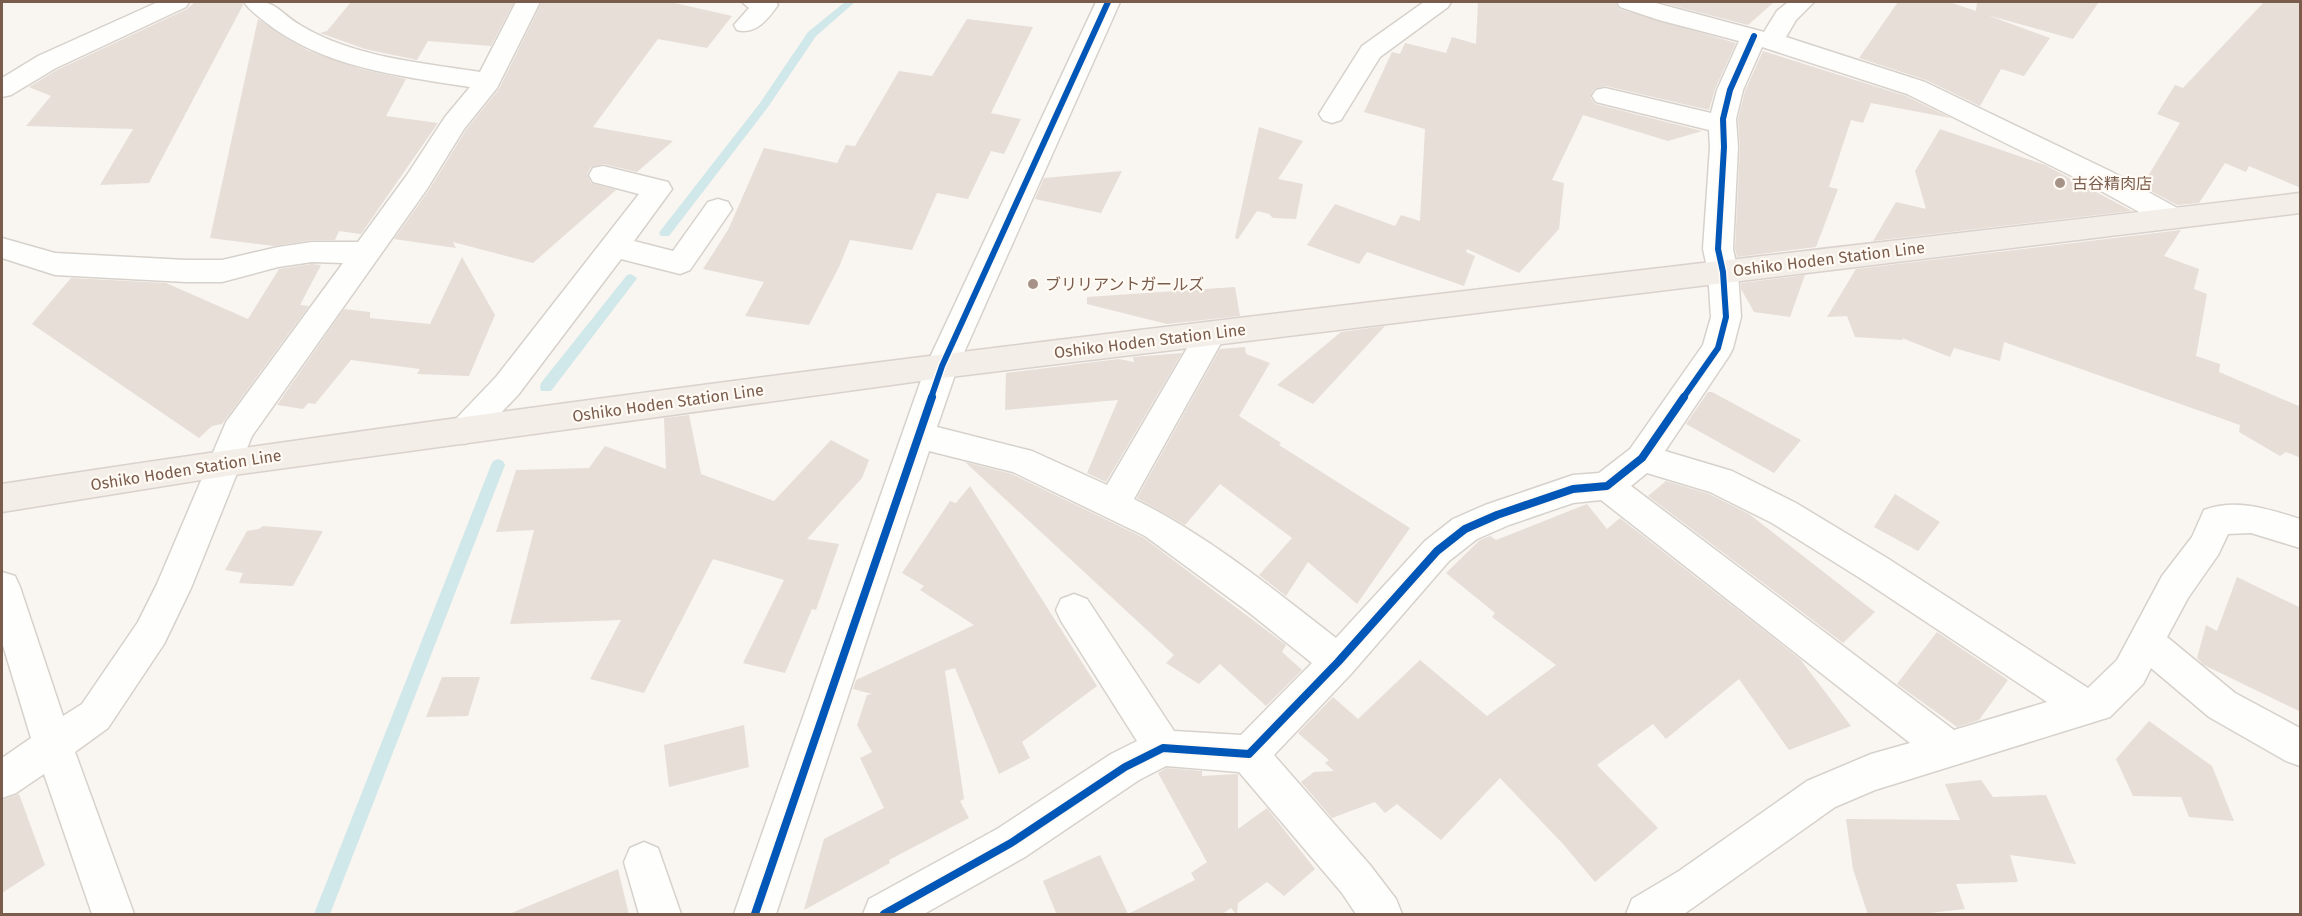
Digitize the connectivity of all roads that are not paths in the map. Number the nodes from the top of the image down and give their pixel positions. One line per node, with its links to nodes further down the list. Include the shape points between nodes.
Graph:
1 (177, 2): 12 (street, via 47,62)
2 (256, 2): 11 (street, via 292,32 339,52 396,67)
3 (528, 2): 11 (street)
4 (754, 2): 9 (street, via 766,4)
5 (1108, 2): 25 (street)
6 (1439, 2): 14 (street, via 1371,52)
7 (1629, 2): 10 (street)
8 (1802, 2): 10 (street)
9 (746, 25)
10 (1762, 38): 15 (street, via 1722,114); 19 (street, via 1916,88)
11 (488, 82): 22 (street, via 454,123)
12 (2, 89)
13 (1605, 96): 15 (street)
14 (1332, 114)
15 (1721, 124): 23 (street, via 1724,147 1718,249)
16 (603, 175): 20 (street, via 658,189)
17 (2301, 203): 19 (main road, Oshiko Hoden Station Line)
18 (718, 209): 20 (street, via 680,263)
19 (2171, 217): 23 (main road, Oshiko Hoden Station Line)
20 (615, 247): 26 (street, via 507,386)
21 (2, 248): 22 (street, via 55,264 186,271 222,271 312,252)
22 (366, 253): 29 (street, via 237,430)
23 (1723, 272): 24 (main road, Oshiko Hoden Station Line); 28 (street, via 1726,317 1718,348)
24 (1211, 334): 25 (main road, Oshiko Hoden Station Line); 32 (street)
25 (942, 366): 26 (main road, Oshiko Hoden Station Line); 27 (street)
26 (464, 431): 29 (main road, Oshiko Hoden Station Line)
27 (918, 435): 32 (street, via 1020,460); 48 (street)
28 (1642, 458): 30 (street); 38 (street, via 1720,481 1784,513)
29 (225, 463): 31 (main road, Oshiko Hoden Station Line); 39 (street, via 151,633 95,716)
30 (1608, 486): 37 (street, via 1573,489 1465,529 1437,551); 42 (street)
31 (2, 498)
32 (1114, 504): 37 (street, via 1157,526)
33 (2301, 533): 36 (street, via 2251,519 2216,520 2206,545 2175,587)
34 (2, 587): 39 (street)
35 (1074, 610): 40 (street)
36 (2146, 641): 38 (street, via 2130,672 2097,705); 41 (street, via 2222,705)
37 (1338, 662): 43 (street)
38 (2087, 708): 42 (street)
39 (53, 746): 44 (street); 46 (street)
40 (1163, 748): 43 (street); 49 (street, via 1125,767 1011,843)
41 (2301, 748)
42 (1948, 749): 51 (street, via 1871,773 1821,794)
43 (1249, 754): 50 (street, via 1348,870)
44 (2, 780)
45 (644, 862): 47 (street)
46 (113, 915)
47 (660, 915)
48 (755, 915)
49 (884, 915)
50 (1381, 915)
51 (1647, 915)

